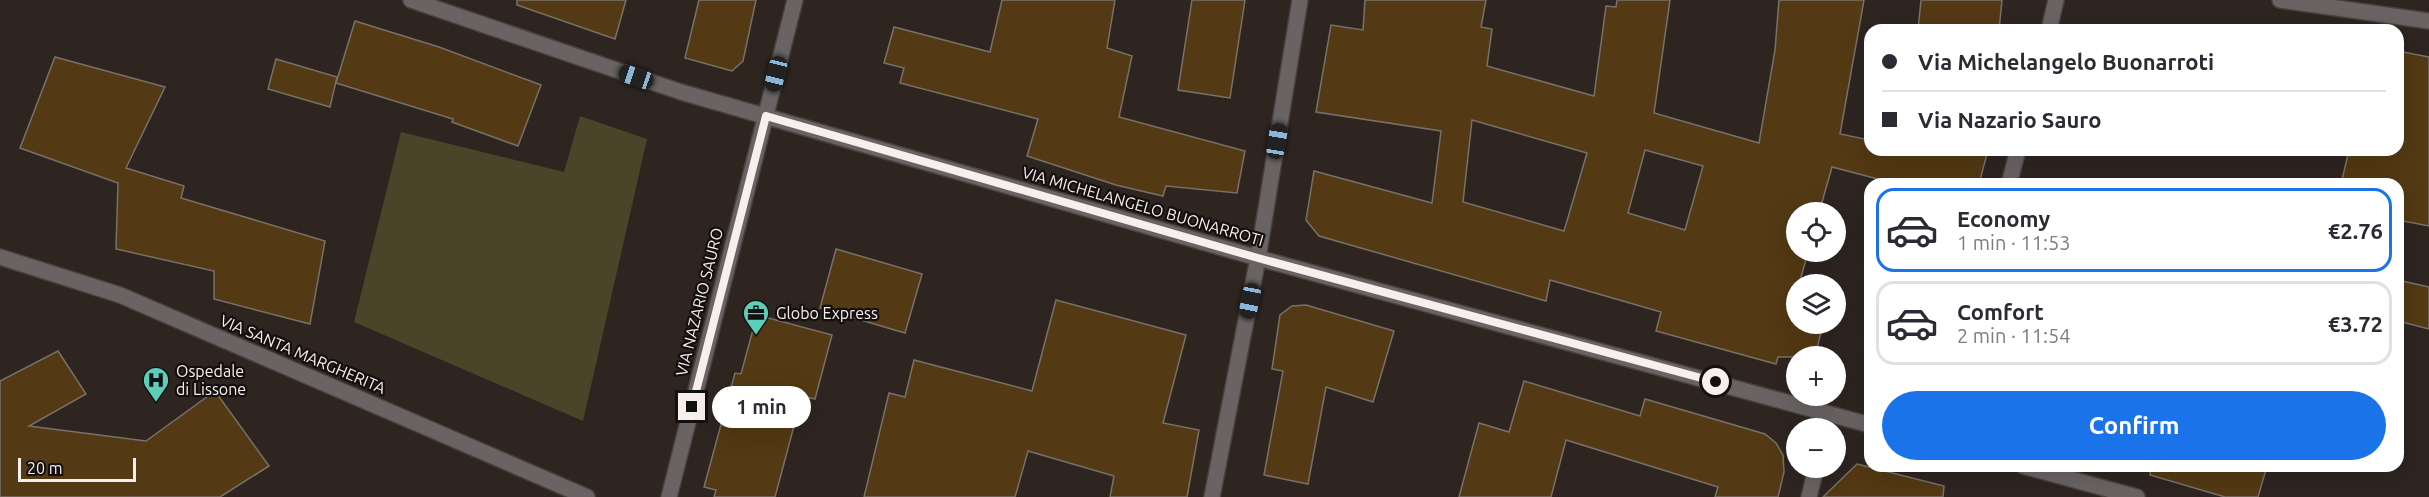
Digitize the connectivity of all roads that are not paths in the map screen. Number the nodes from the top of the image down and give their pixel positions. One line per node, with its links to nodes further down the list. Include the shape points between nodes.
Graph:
1 (411, 0): 8 (street, VIA MICHELANGELO BUONARROTI, via 681,92)
2 (795, 0): 8 (street, VIA NAZARIO SAURO)
3 (1300, 0): 12 (street)
4 (2056, 0): 7 (street)
5 (2280, 0): 6 (street)
6 (2429, 21)
7 (2050, 24)
8 (766, 116): 12 (street, VIA MICHELANGELO BUONARROTI); 19 (street, VIA NAZARIO SAURO)
9 (2016, 156): 10 (street)
10 (2011, 178)
11 (0, 257): 18 (street, VIA SANTA MARGHERITA, via 120,295)
12 (1258, 258): 13 (street, VIA MICHELANGELO BUONARROTI); 20 (street)
13 (1831, 414): 14 (street); 15 (street, VIA MICHELANGELO BUONARROTI)
14 (1830, 418)
15 (1864, 423)
16 (2045, 472): 22 (street)
17 (1814, 478): 21 (street)
18 (587, 497)
19 (669, 497)
20 (1212, 497)
21 (1809, 497)
22 (2137, 497)

